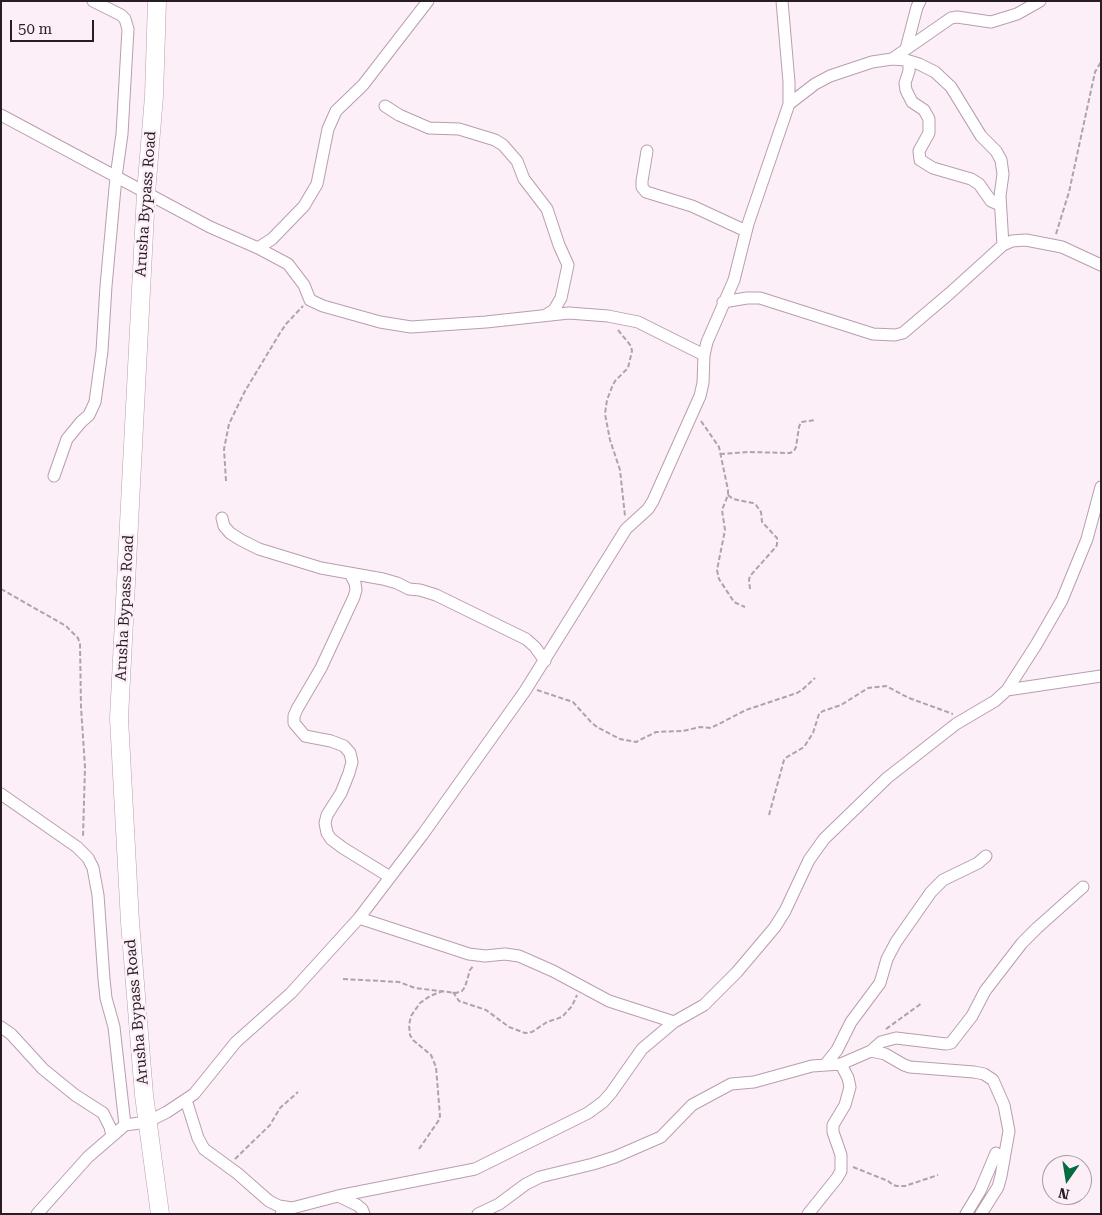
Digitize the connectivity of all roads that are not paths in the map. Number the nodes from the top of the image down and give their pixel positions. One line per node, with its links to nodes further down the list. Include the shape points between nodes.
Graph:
1 (93, 1): 14 (street, via 121,15 126,19 128,29 122,134)
2 (157, 1): 15 (main road, Arusha Bypass Road)
3 (428, 1): 19 (street, via 363,85 336,111 311,196 272,238)
4 (782, 1): 10 (street)
5 (920, 1): 7 (street)
6 (1040, 1): 7 (street, via 1017,14 991,22 957,16 951,18)
7 (906, 49): 8 (street)
8 (892, 59): 9 (street); 10 (street, via 830,76)
9 (909, 61): 16 (street, via 935,72 951,87 981,136 996,151 1003,174); 16 (street, via 906,90 912,102 924,110 929,119 929,133 919,151 920,160 933,168 971,179 979,184 991,201)
10 (789, 104): 17 (street)
11 (385, 106): 22 (street, via 429,128 459,129 495,140 517,161 524,179 548,209 568,265 561,298 554,310)
12 (1, 115): 14 (street)
13 (647, 151): 17 (street, via 642,181 646,192 692,206)
14 (116, 177): 15 (street); 24 (street, via 95,402 88,416 67,439)
15 (146, 193): 19 (street); 42 (main road, Arusha Bypass Road, via 119,718 130,922)
16 (1000, 205): 18 (street)
17 (746, 231): 21 (street, via 734,280)
18 (1003, 245): 20 (street, via 1026,240 1062,247); 21 (street, via 903,333 895,335 873,334 760,298)
19 (258, 248): 22 (street, via 288,264 315,303 395,325 411,327)
20 (1101, 265)
21 (723, 302): 23 (street)
22 (546, 315): 23 (street, via 569,313 638,322)
23 (704, 355): 28 (street, via 703,382 696,408 653,501 626,529)
24 (54, 476)
25 (1101, 487): 30 (street, via 1086,539 1062,600)
26 (222, 518): 27 (street, via 230,532 251,546 321,568)
27 (350, 573): 28 (street, via 436,595 526,639); 33 (street, via 355,583 354,597 322,668 297,709 294,723 304,736 331,741 344,746 350,753 349,773 325,823 327,833 343,848)
28 (545, 661): 33 (street)
29 (1101, 676): 30 (street)
30 (1006, 690): 36 (street, via 887,778 824,839 809,860 775,927 728,983 698,1009)
31 (1, 794): 43 (street, via 82,852 96,878 106,998 115,1035)
32 (986, 856): 40 (street, via 943,880 931,892 896,942 880,983)
33 (390, 877): 35 (street)
34 (1083, 887): 38 (street, via 1022,943 985,991 952,1043 896,1038)
35 (358, 918): 36 (street, via 469,954 519,956 609,1001); 41 (street, via 291,993 236,1042 199,1089)
36 (674, 1022): 46 (street, via 642,1049 611,1093 588,1113 475,1169)
37 (1, 1027): 44 (street, via 43,1069 103,1113)
38 (873, 1048): 39 (street); 55 (street, via 910,1067 974,1072 992,1080 1004,1105 1010,1131 998,1186)
39 (841, 1064): 40 (street); 53 (street, via 848,1078 849,1096 833,1125 841,1163 837,1178)
40 (825, 1065): 52 (street, via 722,1088 692,1105 661,1137 594,1164 540,1177)
41 (186, 1100): 42 (street); 47 (street, via 204,1149 269,1202)
42 (148, 1122): 43 (street); 49 (main road, Arusha Bypass Road)
43 (125, 1125): 44 (street)
44 (112, 1136): 48 (street, via 88,1157)
45 (996, 1153): 54 (street)
46 (338, 1196): 47 (street); 51 (street, via 357,1205)
47 (292, 1208): 50 (street)
48 (37, 1214)
49 (160, 1214)
50 (281, 1214)
51 (364, 1214)
52 (478, 1214)
53 (808, 1214)
54 (966, 1214)
55 (981, 1214)

